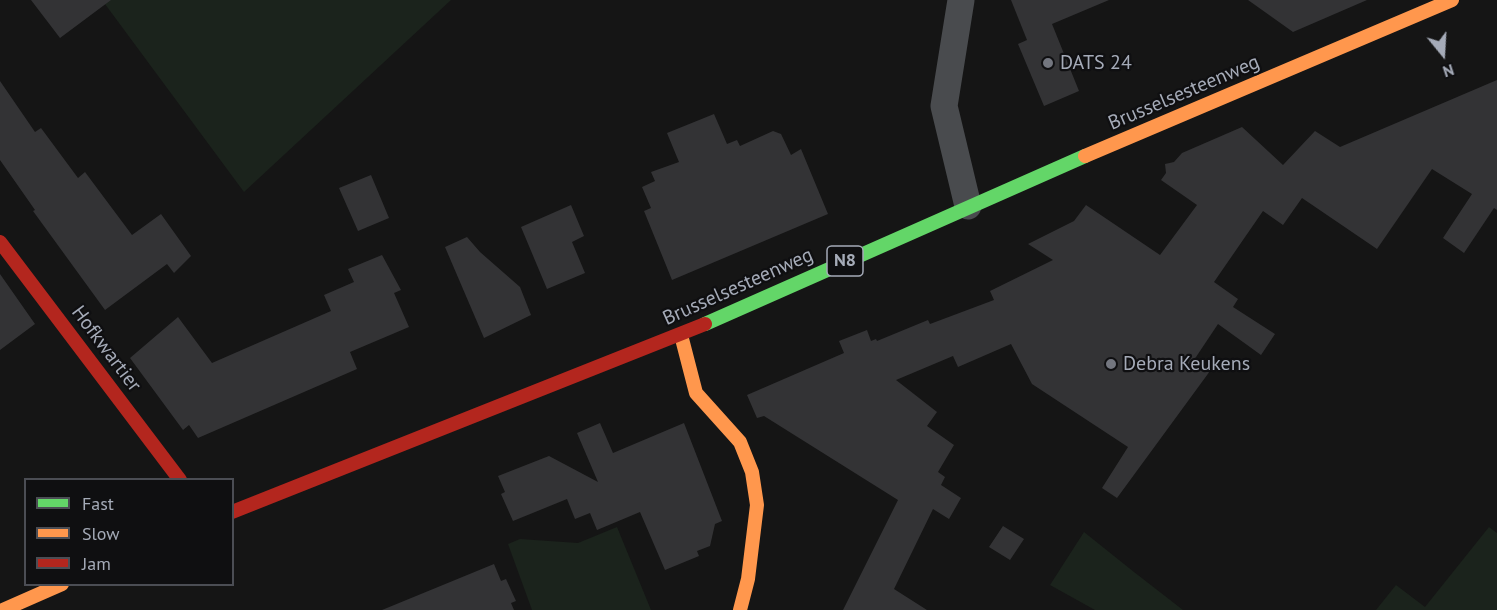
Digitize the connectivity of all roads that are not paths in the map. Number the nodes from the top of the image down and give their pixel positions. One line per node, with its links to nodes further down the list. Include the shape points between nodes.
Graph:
1 (961, 0): 3 (street, via 944,106)
2 (1452, 0): 3 (main road, Brusselsesteenweg / N8)
3 (968, 206): 5 (main road, Brusselsesteenweg / N8)
4 (0, 242): 6 (main road, Hofkwartier)
5 (681, 335): 7 (main road, Brusselsesteenweg / N8); 10 (main road, via 696,393 740,442 752,472 757,505)
6 (178, 478)
7 (234, 511)
8 (60, 586): 9 (main road)
9 (3, 610)
10 (740, 610)

